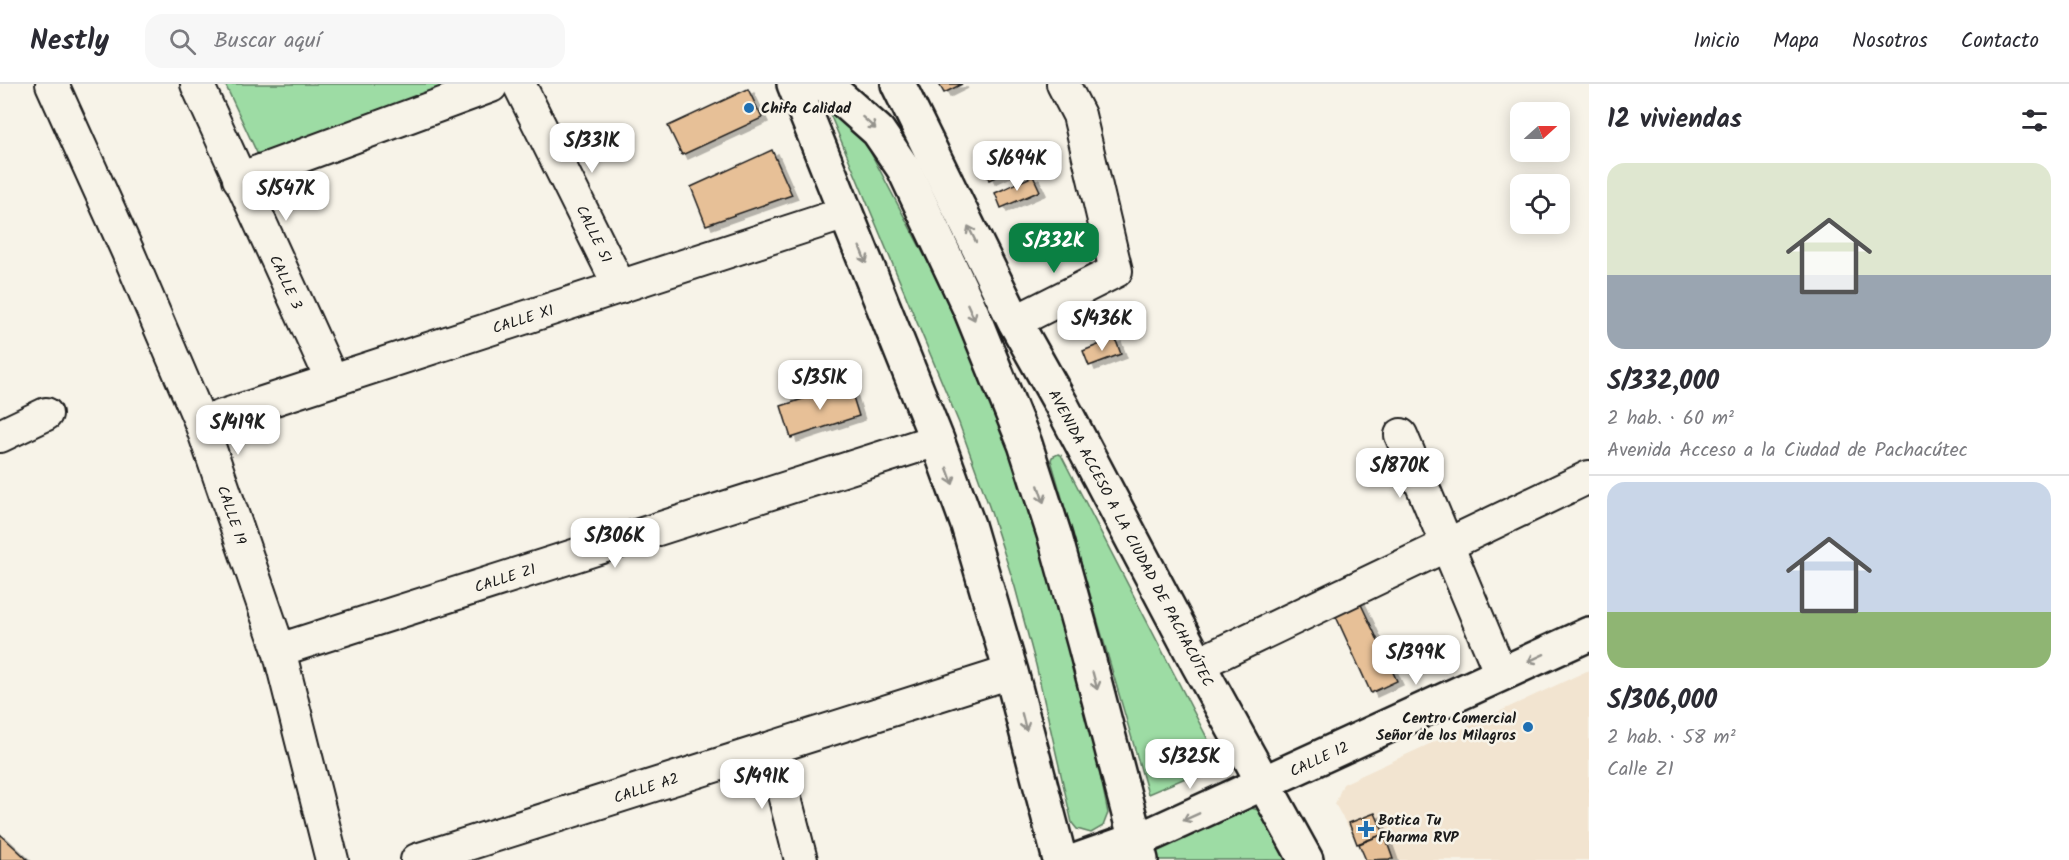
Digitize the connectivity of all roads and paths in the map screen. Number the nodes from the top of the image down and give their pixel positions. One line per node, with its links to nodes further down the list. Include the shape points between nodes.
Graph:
1 (52, 84): 16 (street, CALLE 19)
2 (197, 84): 10 (street, CALLE 3)
3 (794, 84): 11 (main road)
4 (825, 84): 29 (main road, one-way to 29, via 878,131 904,169 1025,444 1055,537)
5 (898, 84): 13 (main road, AVENIDA ACCESO A LA CIUDAD DE PACHACÚTEC, one-way to 5)
6 (1063, 84): 9 (street)
7 (1083, 84): 9 (street)
8 (505, 85): 10 (street); 12 (street, CALLE 51)
9 (1079, 116): 13 (street, via 1116,271)
10 (239, 179): 14 (street, CALLE 3)
11 (846, 213): 12 (street, CALLE X1); 19 (main road, one-way to 19)
12 (620, 287): 14 (street, CALLE X1)
13 (1015, 322): 24 (main road, AVENIDA ACCESO A LA CIUDAD DE PACHACÚTEC)
14 (332, 380): 16 (street, CALLE X1)
15 (46, 414): 18 (street)
16 (201, 423): 23 (street, CALLE 19)
17 (1401, 435): 21 (street)
18 (0, 436)
19 (937, 440): 23 (street, CALLE Z1); 25 (main road, one-way to 25, via 968,525)
20 (1589, 477): 21 (street)
21 (1446, 545): 24 (street); 26 (street)
22 (1589, 634): 26 (main road, CALLE 12, one-way to 26)
23 (279, 650): 30 (street, CALLE 19)
24 (1198, 664): 28 (main road, AVENIDA ACCESO A LA CIUDAD DE PACHACÚTEC)
25 (1011, 672): 27 (street, CALLE A2); 33 (main road, one-way to 33)
26 (1501, 674): 28 (main road, CALLE 12)
27 (771, 748): 31 (street, CALLE A2); 32 (street)
28 (1263, 784): 29 (main road, CALLE 12, one-way to 29); 35 (main road, AVENIDA ACCESO A LA CIUDAD DE PACHACÚTEC)
29 (1139, 850): 34 (main road, CALLE 12)
30 (332, 860)
31 (417, 860)
32 (801, 860)
33 (1060, 860)
34 (1078, 860)
35 (1306, 860)

